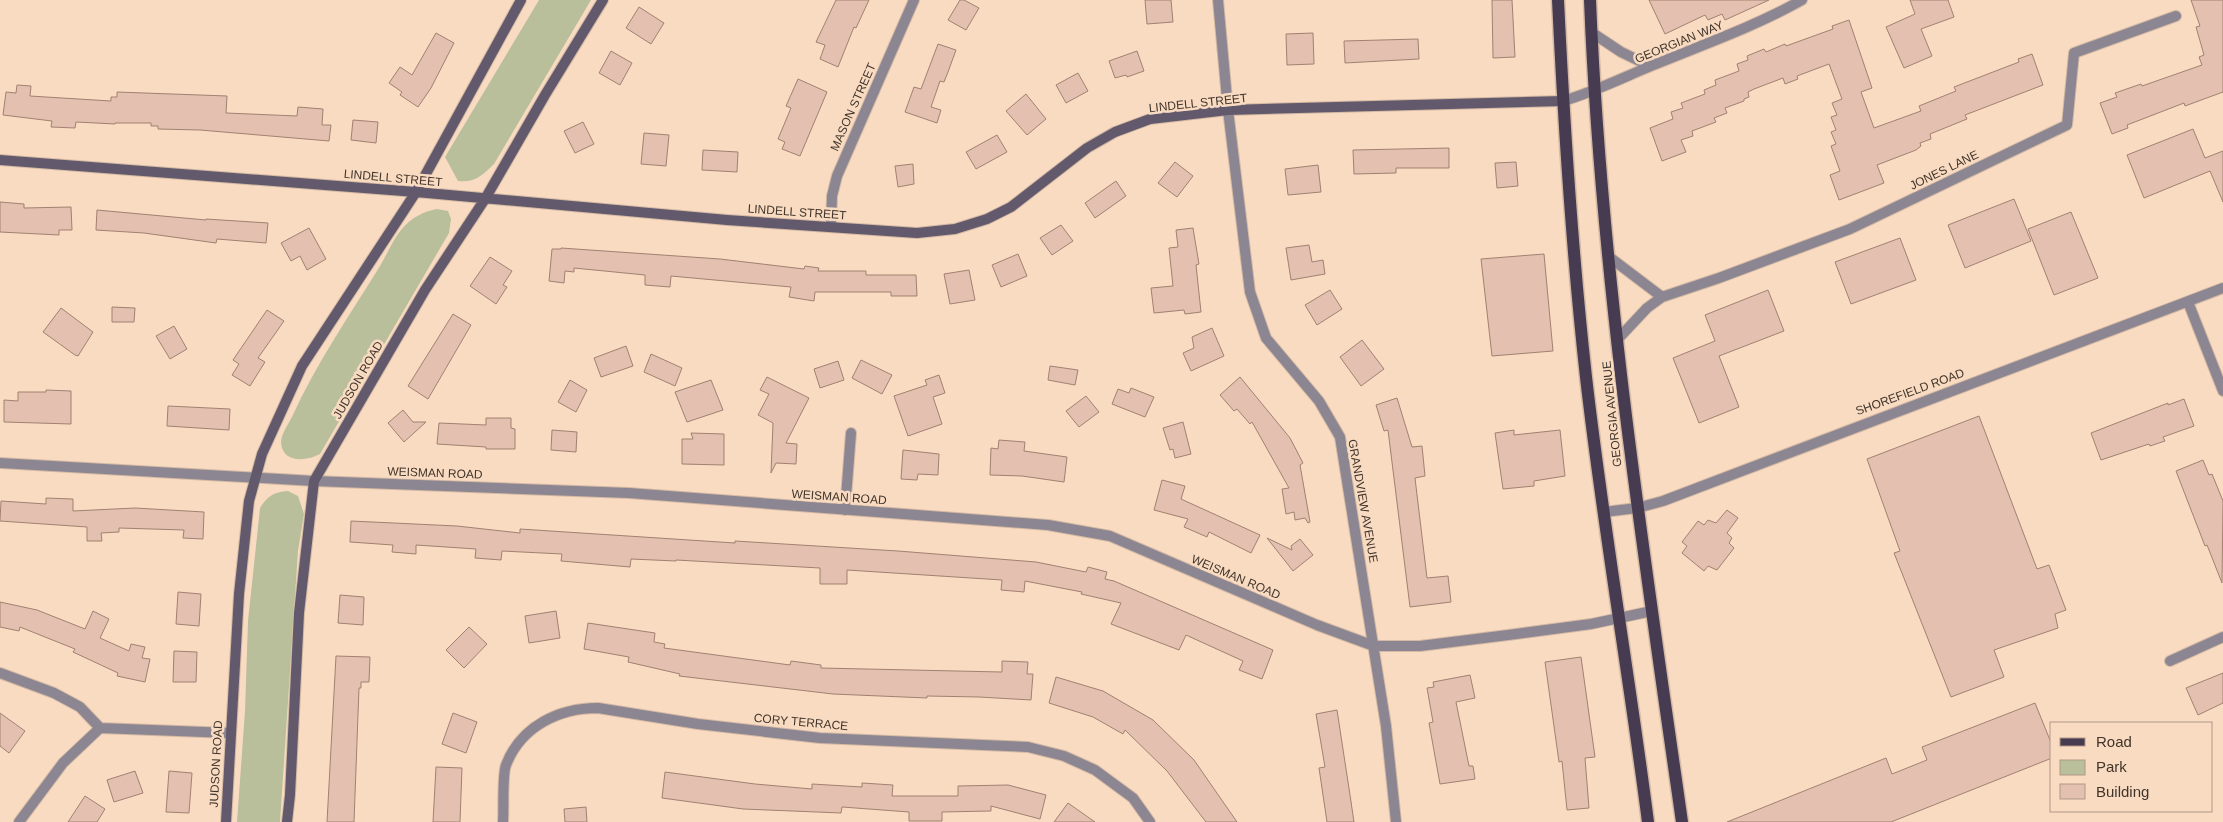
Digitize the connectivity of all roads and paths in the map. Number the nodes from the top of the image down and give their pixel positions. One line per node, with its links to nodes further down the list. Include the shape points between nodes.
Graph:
1 (521, 0): 15 (street, JUDSON ROAD)
2 (603, 0): 16 (street, JUDSON ROAD)
3 (914, 0): 17 (street, MASON STREET, via 837,176 832,196)
4 (1218, 0): 13 (street, GRANDVIEW AVENUE)
5 (1558, 0): 12 (main road, GEORGIA AVENUE)
6 (1590, 0): 9 (main road, GEORGIA AVENUE)
7 (1802, 0): 10 (street, GEORGIAN WAY, via 1766,20)
8 (2176, 16): 20 (street, JONES LANE, via 2074,53 2067,125 1850,229)
9 (1591, 32): 10 (street); 11 (main road, GEORGIA AVENUE)
10 (1650, 66): 11 (street, GEORGIAN WAY)
11 (1593, 92): 12 (street, GEORGIAN WAY); 18 (main road, GEORGIA AVENUE)
12 (1562, 101): 13 (street, LINDELL STREET); 30 (main road, GEORGIA AVENUE, via 1586,375)
13 (1228, 110): 17 (street, LINDELL STREET, via 1150,119 1115,132 1087,148 1011,207 955,229 917,232); 34 (street, GRANDVIEW AVENUE, via 1250,292 1266,338 1319,401 1340,437)
14 (0, 160): 15 (street, LINDELL STREET)
15 (416, 192): 16 (street, LINDELL STREET); 26 (street, JUDSON ROAD, via 302,366 262,454)
16 (485, 199): 17 (street, LINDELL STREET); 27 (street, JUDSON ROAD, via 424,290)
17 (831, 227)
18 (1608, 256): 20 (street); 22 (main road, GEORGIA AVENUE)
19 (2223, 288): 21 (street, SHOREFIELD ROAD)
20 (1662, 297): 22 (street, JONES LANE)
21 (2188, 302): 23 (street); 28 (street, SHOREFIELD ROAD)
22 (1617, 340): 28 (main road, GEORGIA AVENUE)
23 (2223, 390)
24 (851, 433): 29 (street)
25 (0, 462): 26 (street, WEISMAN ROAD)
26 (255, 478): 27 (street, WEISMAN ROAD); 38 (street, JUDSON ROAD, via 249,501 240,584)
27 (314, 481): 29 (street, WEISMAN ROAD, via 629,493); 41 (street, JUDSON ROAD, via 299,613)
28 (1637, 508): 30 (street, SHOREFIELD ROAD); 31 (main road, GEORGIA AVENUE)
29 (845, 510): 34 (street, WEISMAN ROAD, via 1048,525 1110,536 1317,625)
30 (1604, 512): 32 (main road, GEORGIA AVENUE)
31 (1652, 611): 32 (street, WEISMAN ROAD); 46 (main road, GEORGIA AVENUE)
32 (1619, 618): 34 (street, WEISMAN ROAD, via 1420,646); 45 (main road, GEORGIA AVENUE)
33 (2223, 637): 35 (street)
34 (1374, 646): 44 (street, GRANDVIEW AVENUE)
35 (2170, 661)
36 (0, 672): 37 (street, via 54,693 80,708)
37 (100, 728): 38 (street); 39 (street, via 62,763)
38 (230, 733): 40 (street, JUDSON ROAD)
39 (19, 822)
40 (226, 822)
41 (287, 822)
42 (503, 822): 43 (street, CORY TERRACE, via 505,766 518,743 554,715 582,708 598,708 820,738 1028,747 1064,756 1095,770 1132,798)
43 (1150, 822)
44 (1396, 822)
45 (1648, 822)
46 (1682, 822)

